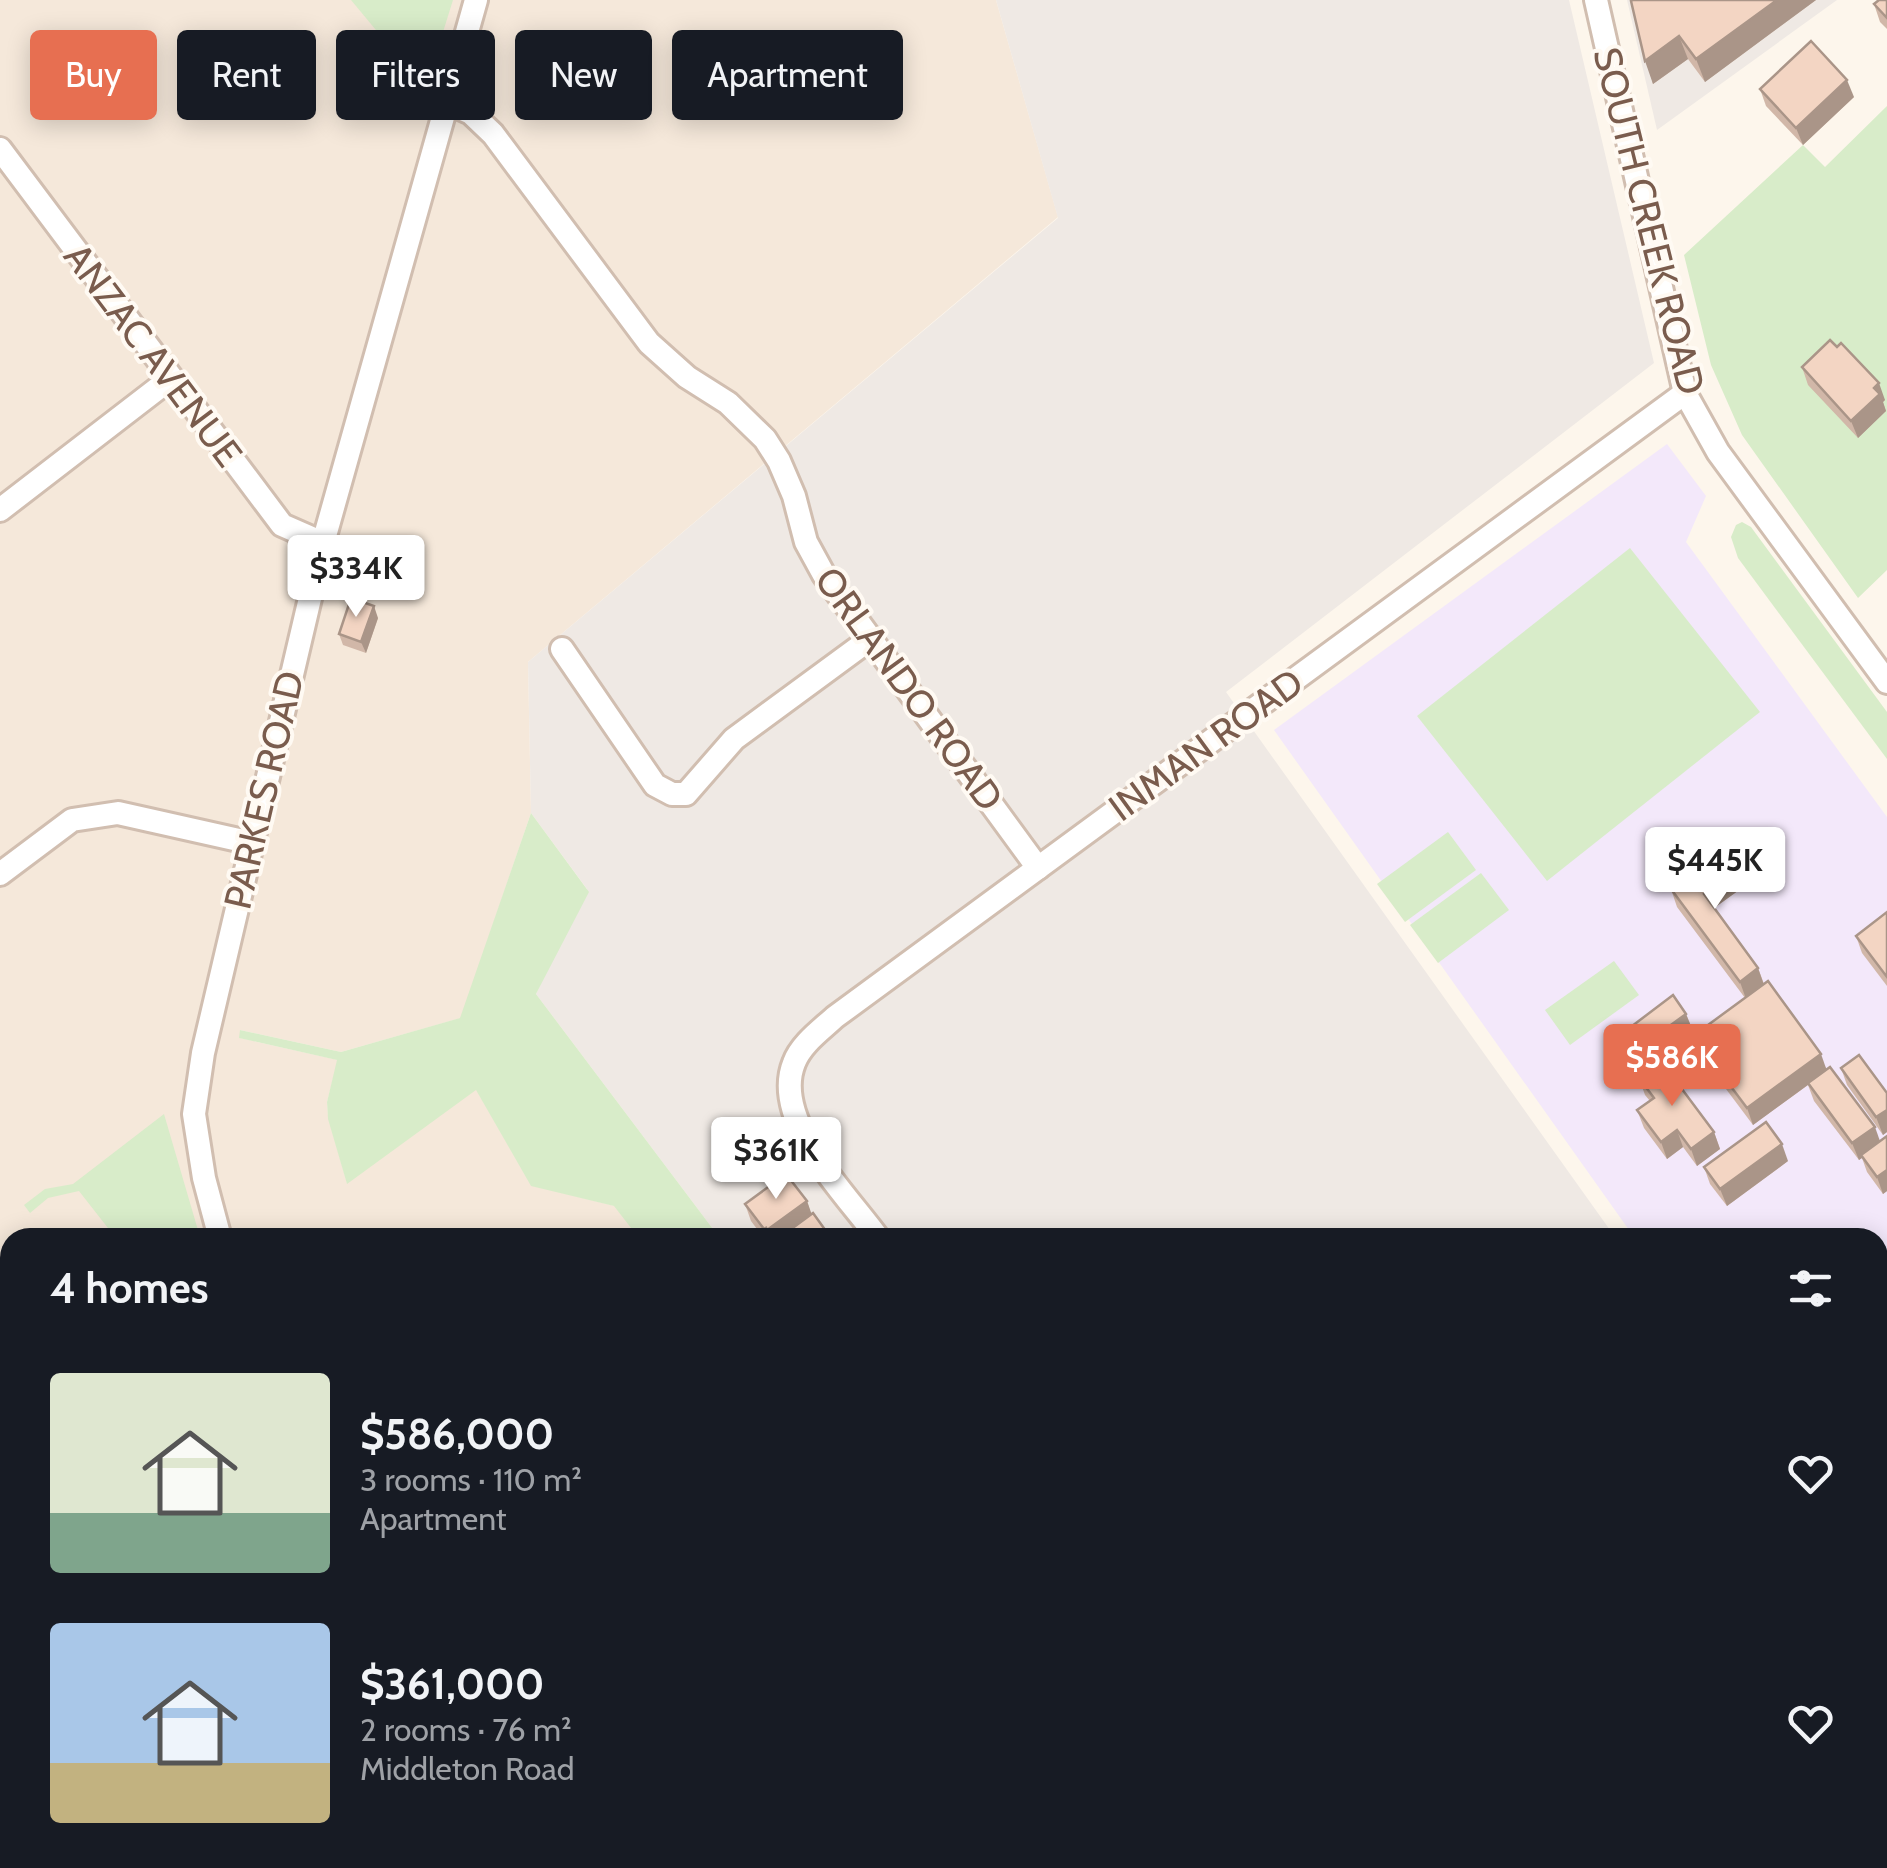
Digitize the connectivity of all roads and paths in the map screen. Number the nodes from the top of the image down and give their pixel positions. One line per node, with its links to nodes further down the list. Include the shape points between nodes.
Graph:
1 (476, 0): 3 (street, PARKES ROAD)
2 (1596, 0): 8 (street, SOUTH CREEK ROAD)
3 (467, 30)
4 (441, 120): 10 (street, PARKES ROAD)
5 (478, 120): 11 (street, ORLANDO ROAD, via 661,357 728,403 765,439 794,496 806,542)
6 (0, 148): 7 (street, ANZAC AVENUE)
7 (170, 379): 9 (street); 10 (street, ANZAC AVENUE, via 282,525)
8 (1685, 394): 13 (street, SOUTH CREEK ROAD, via 1718,452); 15 (street, INMAN ROAD)
9 (0, 510)
10 (322, 542): 14 (street, PARKES ROAD)
11 (870, 639): 12 (street, via 734,739 686,794 655,785); 15 (street, ORLANDO ROAD)
12 (562, 649)
13 (1887, 682)
14 (252, 843): 16 (street, via 118,812 72,820); 17 (street, PARKES ROAD, via 194,1114)
15 (1038, 868): 18 (street, INMAN ROAD, via 835,1017 794,1062 790,1104 801,1134)
16 (0, 874)
17 (217, 1228)
18 (871, 1228)

